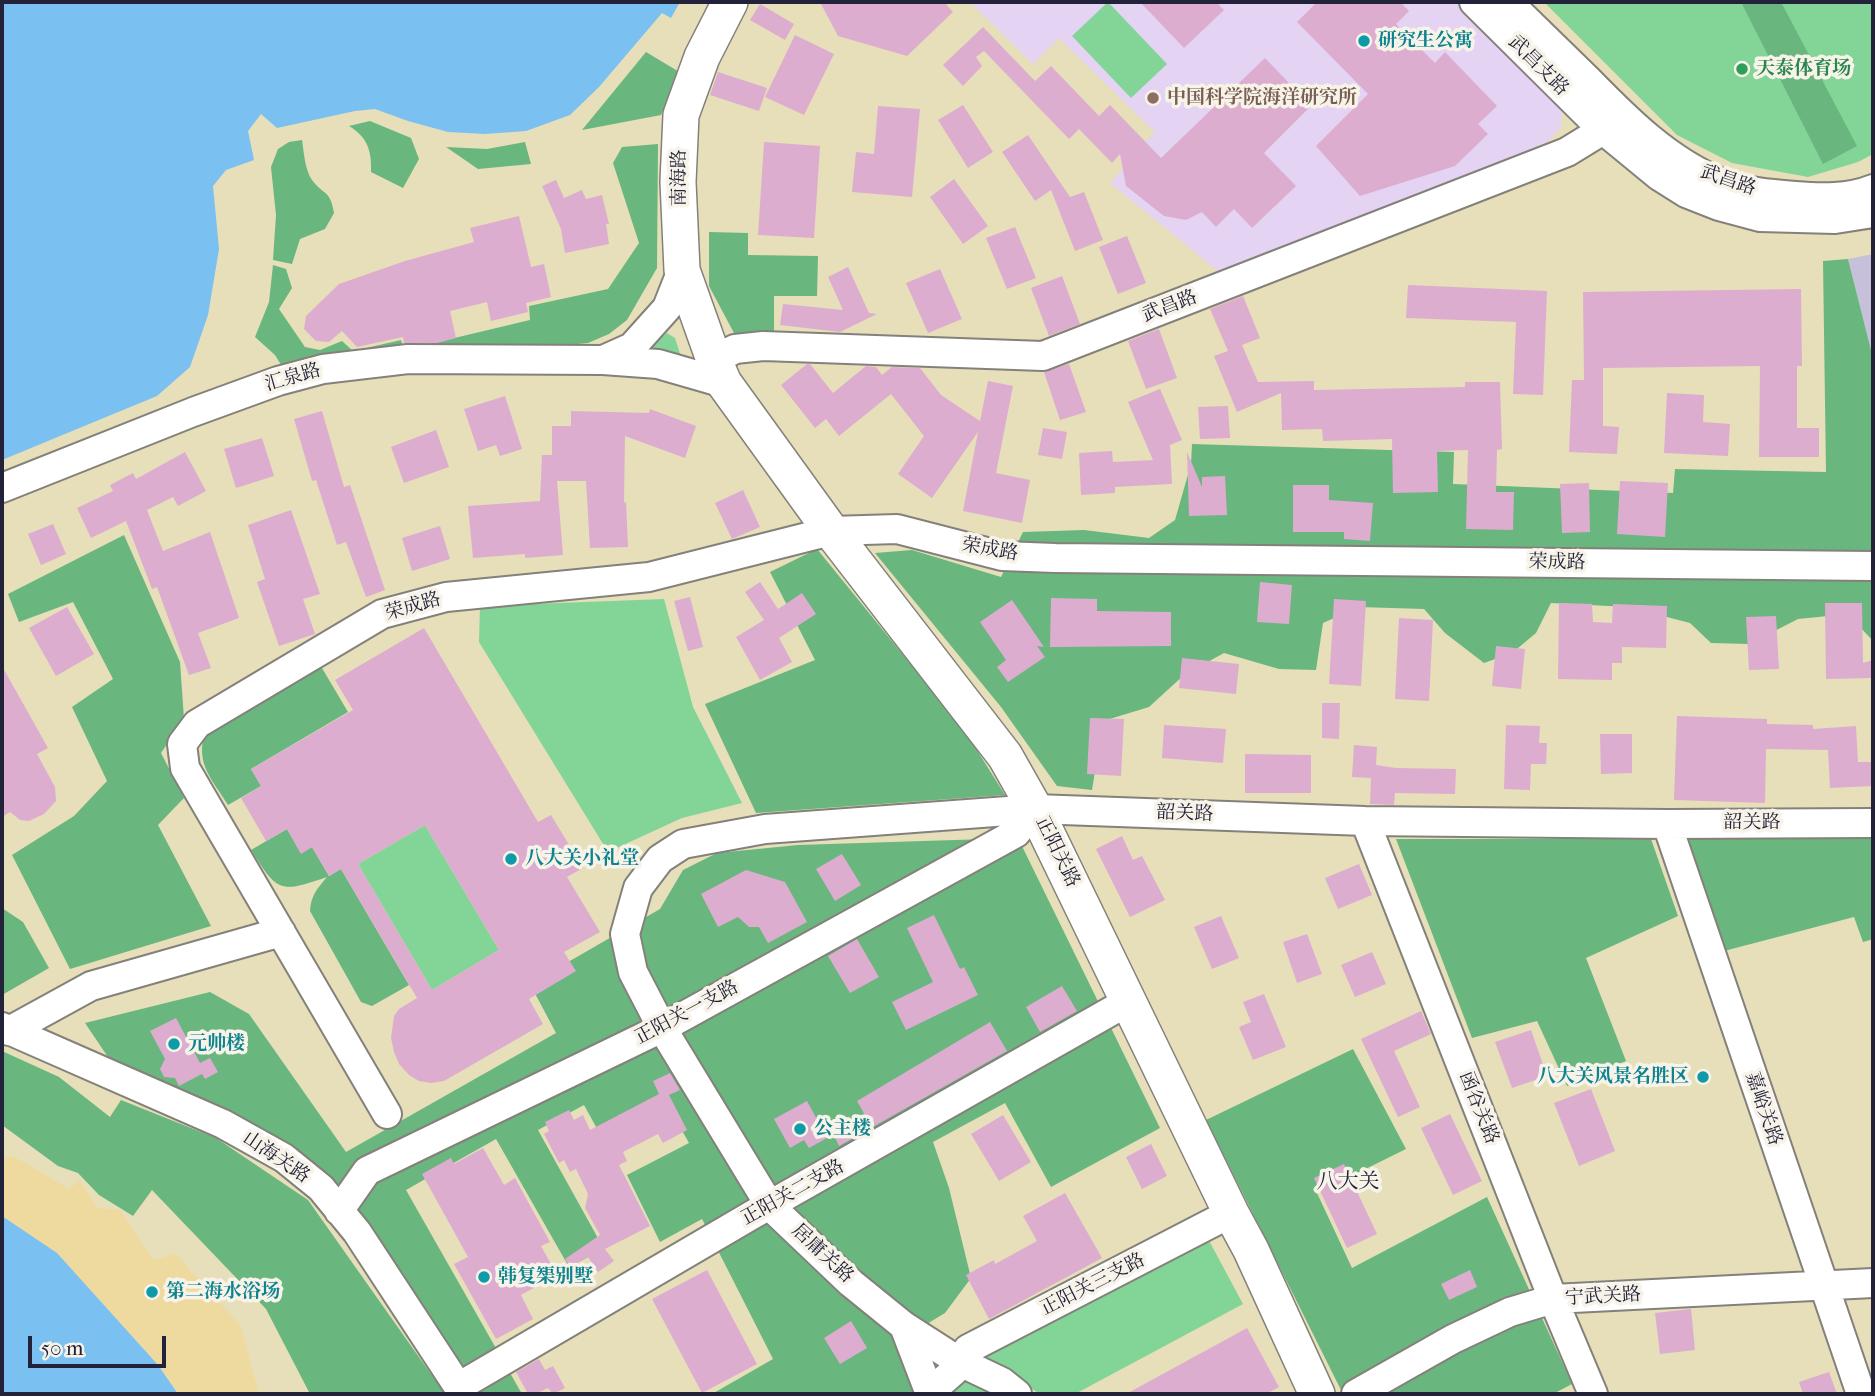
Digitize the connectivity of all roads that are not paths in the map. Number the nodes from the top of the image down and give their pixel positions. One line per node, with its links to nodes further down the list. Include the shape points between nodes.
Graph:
1 (730, 2): 7 (main road, 南海路, via 702,57 681,115)
2 (1474, 2): 4 (street, 武昌支路)
3 (1508, 2): 4 (street, 武昌支路)
4 (1613, 124): 5 (street, 武昌路, via 1711,178 1743,190 1826,197); 6 (street, 武昌路, via 1659,176 1686,193 1739,212 1811,219); 9 (street, 武昌路, via 1567,152 1043,356 764,346 735,349)
5 (1873, 189)
6 (1873, 213)
7 (682, 270): 8 (street, via 667,308 632,347); 9 (main road, 南海路)
8 (603, 360): 9 (street, 汇泉路); 10 (street, 汇泉路, via 408,359 323,369 192,412)
9 (719, 372): 11 (main road, 正阳关路)
10 (2, 488)
11 (831, 531): 12 (street, 荣成路, via 897,529 1002,556 1028,557); 13 (main road, 正阳关路, via 1005,756); 17 (street, 荣成路, via 649,577 446,597 382,614 197,723 182,744 185,768)
12 (1873, 566)
13 (1035, 809): 14 (street, 韶关路); 18 (main road, 正阳关路); 19 (street, 韶关路, via 765,829 683,844 660,859 638,888 625,934 633,972); 20 (street, 正阳关一支路, via 1016,833)
14 (1364, 821): 16 (street, 韶关路); 28 (street, 函谷关路)
15 (1873, 823): 16 (street, 韶关路)
16 (1667, 824): 27 (street, 嘉峪关路)
17 (281, 932): 21 (street, via 90,986); 22 (street)
18 (1129, 1001): 23 (street, 正阳关二支路); 25 (main road, 正阳关路)
19 (649, 1002): 20 (street, 居庸关路)
20 (662, 1028): 23 (street, 居庸关路); 24 (street, 正阳关一支路, via 367,1171)
21 (6, 1029): 24 (street, 山海关路, via 223,1124 284,1158 321,1188)
22 (387, 1114)
23 (770, 1206): 29 (street, 居庸关路); 31 (street, 正阳关二支路)
24 (339, 1211): 31 (street, 山海关路)
25 (1231, 1213): 30 (street, 正阳关三支路, via 968,1349); 34 (main road, 正阳关路)
26 (1873, 1283): 27 (street, 宁武关路)
27 (1823, 1285): 28 (street, 宁武关路); 37 (street, 嘉峪关路)
28 (1553, 1299): 35 (street, 宁武关路, via 1510,1312 1453,1339); 36 (street, 函谷关路)
29 (904, 1326): 30 (street, 居庸关路); 32 (street)
30 (960, 1362): 32 (street, 正阳关三支路); 33 (street, 居庸关路)
31 (460, 1390)
32 (929, 1394)
33 (1017, 1394)
34 (1317, 1394)
35 (1356, 1394)
36 (1593, 1394)
37 (1861, 1394)

